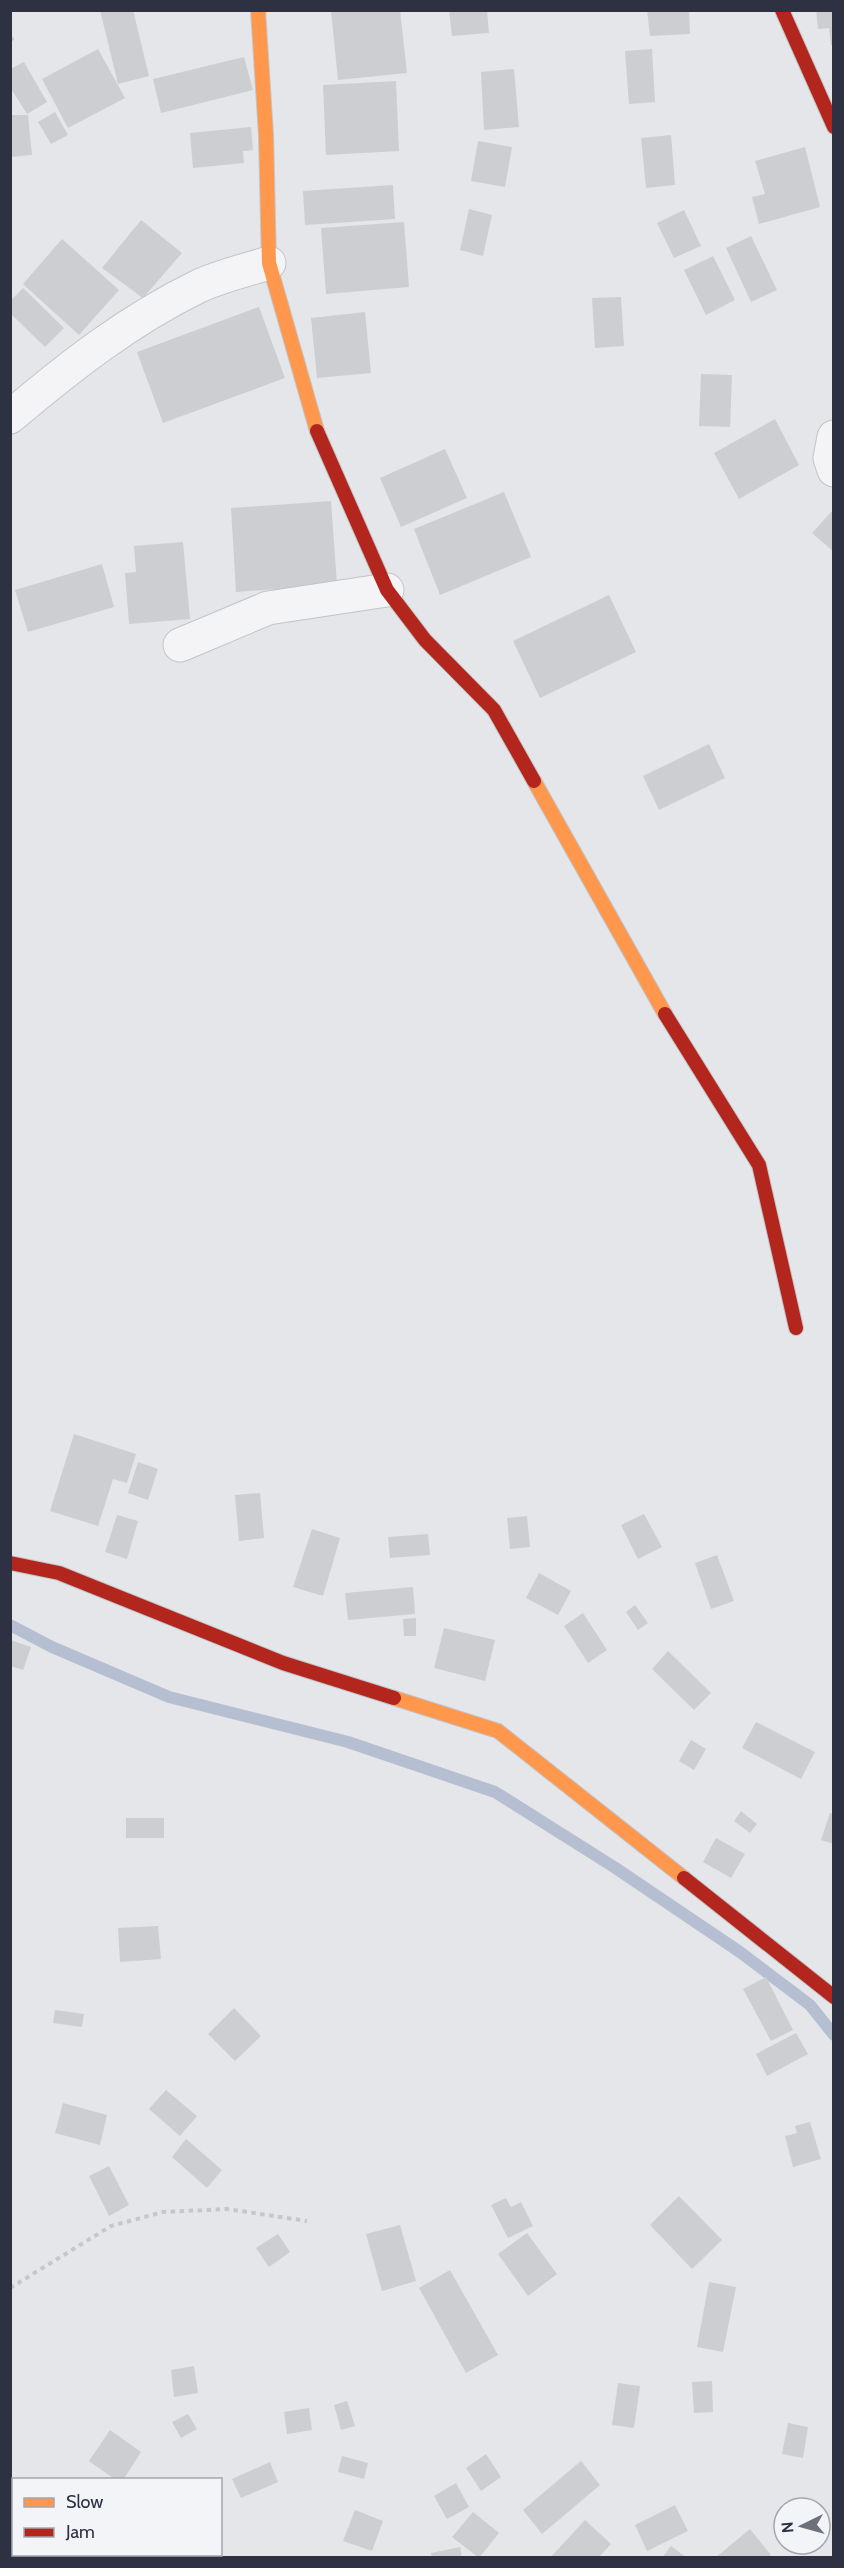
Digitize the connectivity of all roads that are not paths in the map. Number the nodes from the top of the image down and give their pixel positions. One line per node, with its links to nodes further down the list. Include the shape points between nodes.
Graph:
1 (258, 10): 4 (street)
2 (782, 10): 3 (street)
3 (834, 127)
4 (269, 263): 5 (street, via 201,285 143,316 61,374); 8 (street, via 324,453)
5 (10, 417)
6 (834, 437): 7 (street, via 830,458)
7 (834, 470)
8 (387, 590): 9 (street, via 268,608); 10 (street, via 425,640 494,710 659,1005 759,1165)
9 (180, 645)
10 (796, 1328)
11 (10, 1563): 12 (street, via 59,1573 283,1663 498,1731)
12 (834, 1998)

